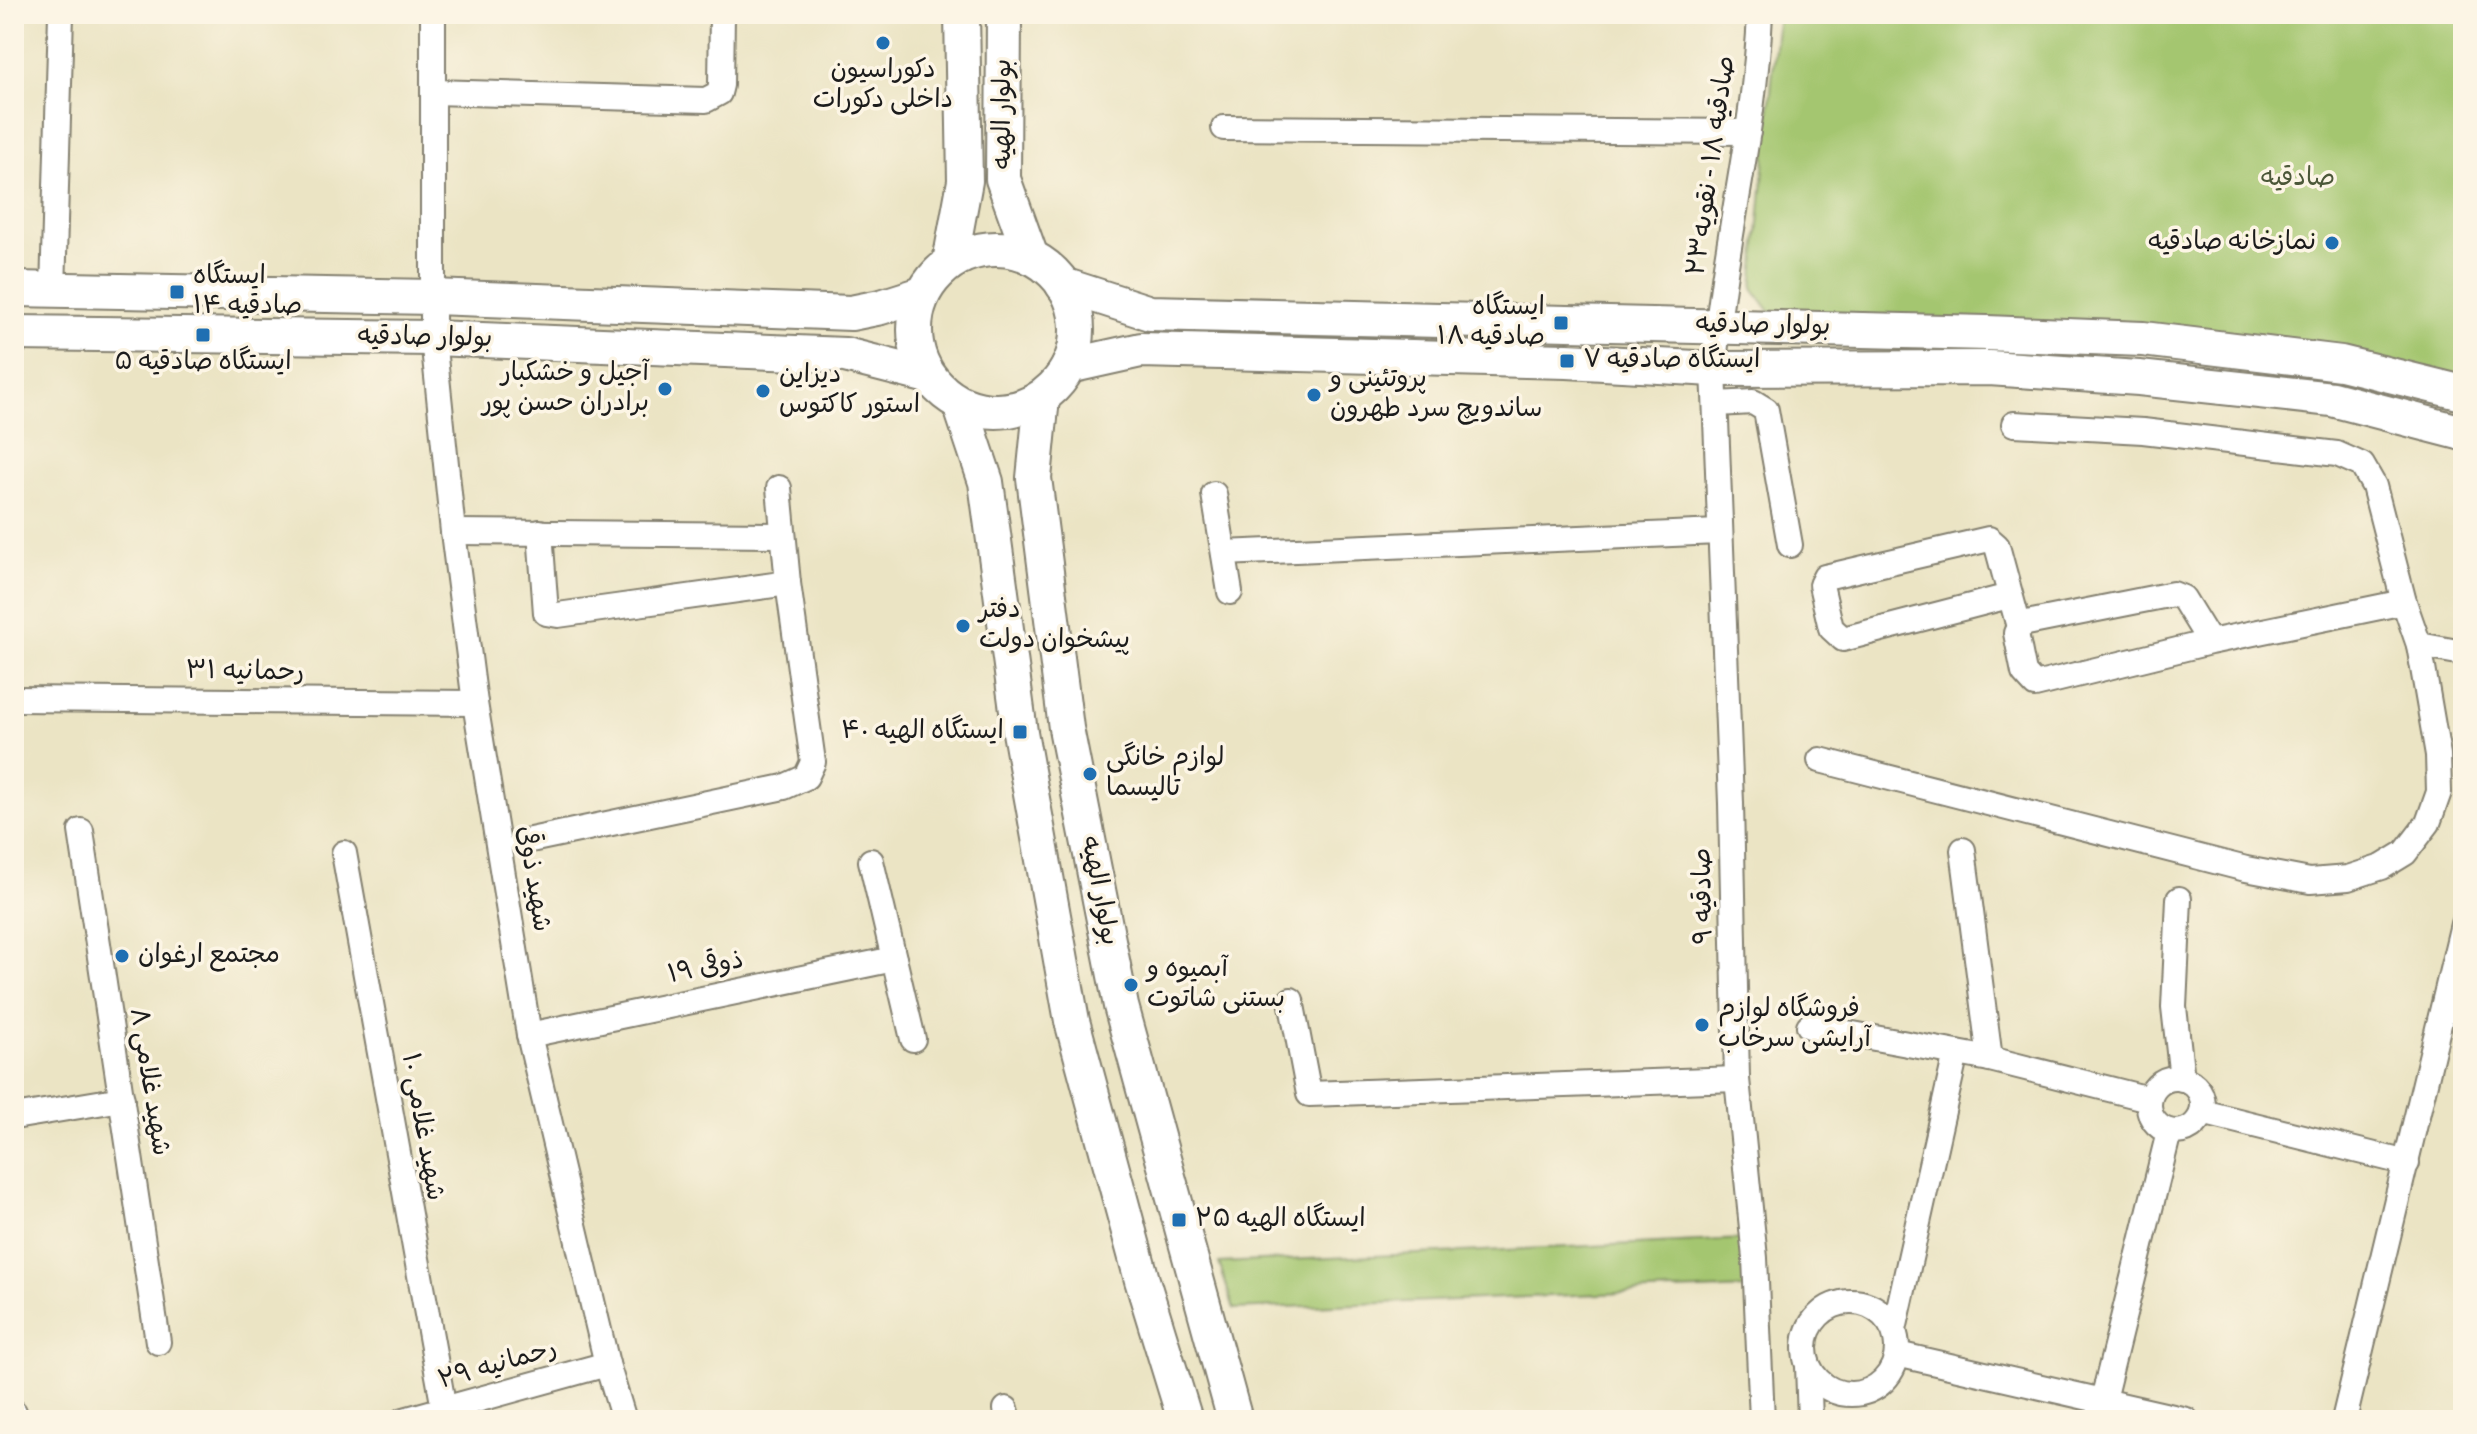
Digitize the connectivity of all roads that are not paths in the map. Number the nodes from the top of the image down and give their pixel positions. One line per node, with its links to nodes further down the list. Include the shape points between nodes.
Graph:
1 (61, 14): 14 (street)
2 (433, 14): 7 (street, شهید ذوقی)
3 (722, 14): 7 (street, via 721,85 719,93 706,100)
4 (962, 14): 11 (main road, بولوار الهیه, via 965,181)
5 (1004, 14): 10 (main road, بولوار الهیه, via 1003,179)
6 (1760, 14): 9 (street, صادقیه ۱۸ - نقویه۲۳)
7 (434, 92): 16 (street, شهید ذوقی)
8 (1224, 128): 9 (street)
9 (1748, 132): 18 (street, صادقیه ۱۸ - نقویه۲۳)
10 (1031, 257): 11 (main road, via 990,249); 12 (main road)
11 (950, 262): 15 (main road)
12 (1063, 285): 18 (main road, بولوار صادقیه, via 1150,313); 22 (main road, via 1077,325)
13 (14, 289): 14 (main road, بولوار صادقیه)
14 (53, 291): 16 (main road, بولوار صادقیه)
15 (922, 294): 17 (main road, بولوار صادقیه); 24 (main road, via 914,336)
16 (433, 297): 17 (main road, بولوار صادقیه); 20 (street, شهید ذوقی)
17 (851, 313): 21 (main road, via 864,323 868,337 861,348)
18 (1717, 326): 23 (street, صادقیه ۱۸ - نقویه۲۳); 25 (main road, بولوار صادقیه, via 2143,339 2341,363)
19 (14, 333): 20 (main road, بولوار صادقیه)
20 (433, 338): 21 (main road, بولوار صادقیه); 33 (street, شهید ذوقی)
21 (845, 355): 24 (main road, بولوار صادقیه)
22 (1069, 366): 23 (main road, بولوار صادقیه, via 1141,350); 26 (main road)
23 (1714, 369): 28 (street, صادقیه ۹); 30 (main road, بولوار صادقیه, via 1989,368 2139,378 2332,399)
24 (928, 376): 27 (main road)
25 (2463, 393)
26 (1042, 398): 27 (main road, via 1002,412); 83 (main road, بولوار الهیه, via 1034,478 1066,728 1121,1006)
27 (960, 404): 82 (main road, بولوار الهیه, via 986,482 1020,732 1072,1021)
28 (1717, 404): 35 (street, صادقیه ۹); 37 (street, via 1753,402 1766,410)
29 (2014, 424): 42 (street, via 2143,431 2337,454 2362,465 2374,486)
30 (2463, 433)
31 (779, 488): 36 (street)
32 (1214, 494): 38 (street)
33 (453, 532): 34 (street); 48 (street, شهید ذوقی)
34 (540, 532): 36 (street); 39 (street, via 546,613)
35 (1719, 532): 38 (street); 64 (street, صادقیه ۹)
36 (782, 535): 39 (street)
37 (1790, 545)
38 (1224, 553): 40 (street)
39 (788, 583): 51 (street, via 813,762 806,777 784,787)
40 (1230, 592)
41 (2009, 596): 41 (street, via 1843,639 1831,628 1821,585 1825,577 1989,539 1997,546); 43 (street)
42 (2404, 602): 44 (street); 45 (street)
43 (2019, 627): 44 (street, via 2179,594); 44 (street, via 2024,673 2035,685)
44 (2210, 642)
45 (2419, 645): 46 (street); 49 (street, via 2439,792 2428,823 2405,853 2348,878 2310,881 2246,869)
46 (2463, 653)
47 (14, 699): 48 (street, رحمانیه ۳۱)
48 (475, 703): 60 (street, شهید ذوقی)
49 (1820, 760)
50 (81, 831): 66 (street, شهید غلامی ۸)
51 (521, 842)
52 (1963, 850): 63 (street)
53 (344, 853): 78 (street, شهید غلامی ۱۰)
54 (871, 861): 57 (street)
55 (2179, 899): 65 (street, via 2174,1007)
56 (2463, 924): 71 (street)
57 (894, 959): 60 (street, ذوقی ۱۹); 61 (street)
58 (1291, 1000): 64 (street, via 1309,1094)
59 (1809, 1026): 62 (street)
60 (529, 1035): 74 (street, شهید ذوقی)
61 (913, 1039)
62 (1956, 1053): 63 (street); 73 (street)
63 (1990, 1059): 67 (street)
64 (1737, 1079): 84 (street, صادقیه ۹, via 1755,1258)
65 (2182, 1079): 67 (street, via 2161,1082); 68 (street, via 2199,1091)
66 (122, 1099): 69 (street); 72 (street, شهید غلامی ۸)
67 (2149, 1099): 70 (street, via 2153,1119)
68 (2202, 1112): 70 (street, via 2190,1129); 71 (street)
69 (14, 1117)
70 (2169, 1132): 76 (street)
71 (2407, 1163): 87 (street)
72 (158, 1342)
73 (1896, 1342): 75 (street, via 1888,1376 1869,1391 1845,1394 1823,1385); 75 (street, via 1880,1311 1857,1302 1833,1305 1814,1319 1805,1341); 76 (street)
74 (607, 1364): 78 (street, رحمانیه ۲۹); 81 (street, شهید ذوقی)
75 (1808, 1366): 85 (street)
76 (2100, 1411): 86 (street)
77 (14, 1412): 79 (street)
78 (445, 1415): 80 (street, رحمانیه ۲۹)
79 (15, 1420)
80 (404, 1420)
81 (624, 1420)
82 (1185, 1420)
83 (1235, 1420)
84 (1762, 1420)
85 (1810, 1420)
86 (2186, 1420)
87 (2344, 1420)

